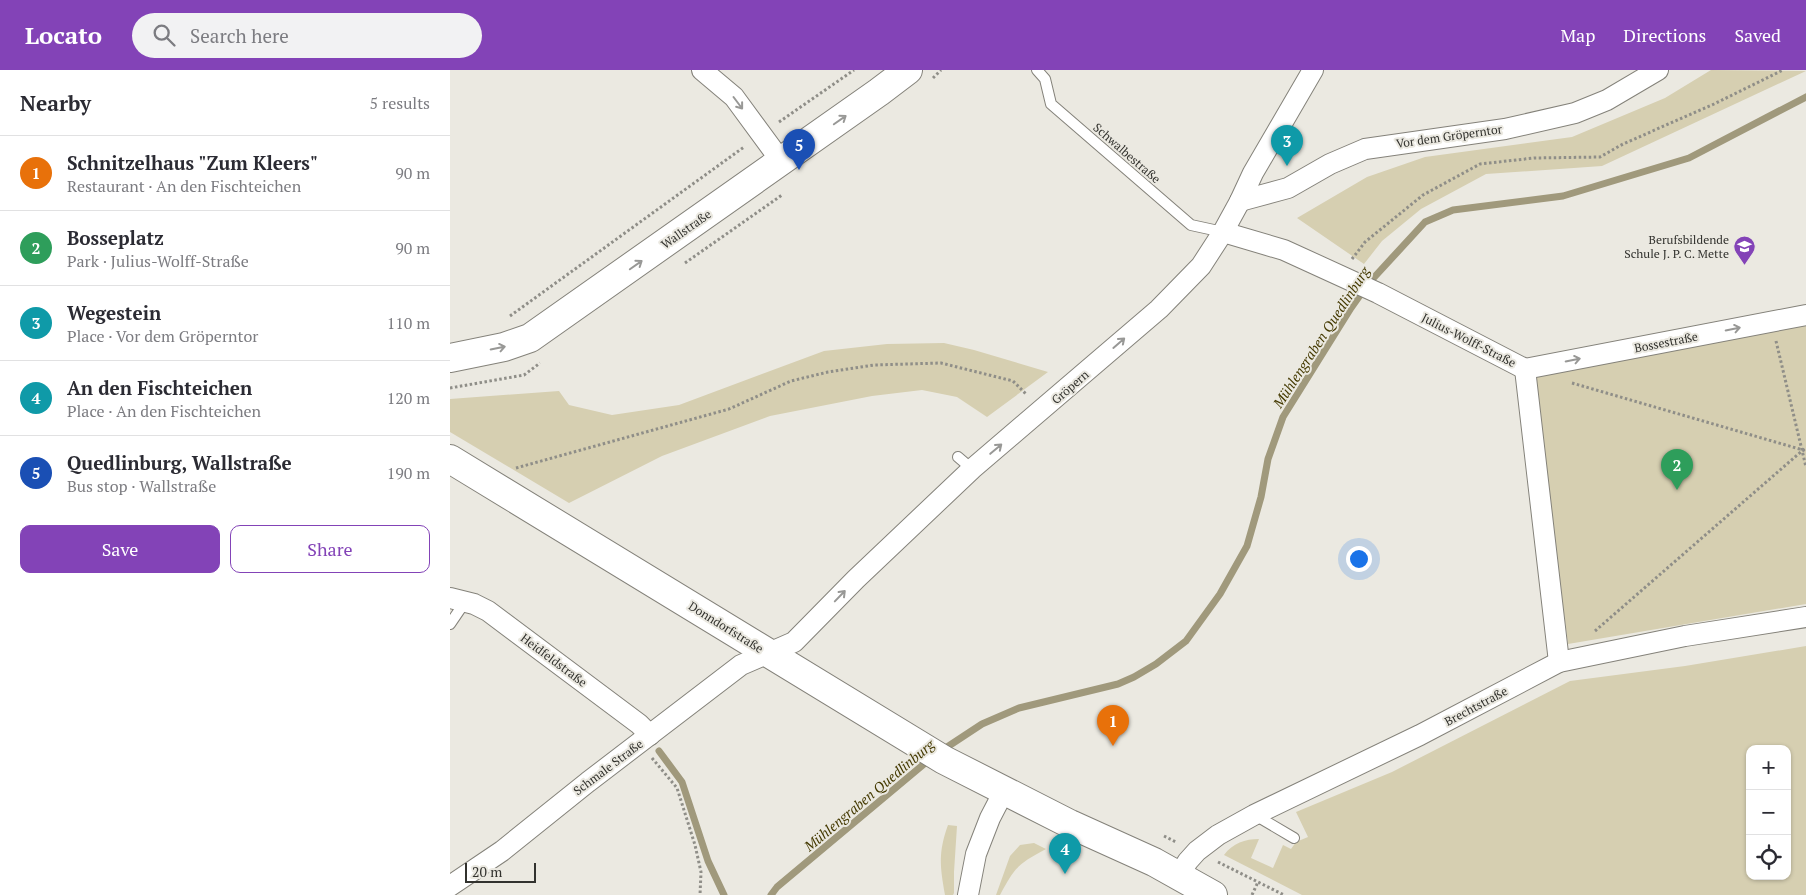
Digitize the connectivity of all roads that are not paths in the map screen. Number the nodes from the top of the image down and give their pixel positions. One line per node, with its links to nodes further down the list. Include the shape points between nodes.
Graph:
1 (702, 70): 6 (street, one-way to 6, via 734,97)
2 (908, 70): 6 (main road, Wallstraße, one-way to 2)
3 (1037, 70): 8 (lane, Schwalbestraße, via 1045,79 1051,104 1191,225)
4 (1313, 70): 7 (street, Gröpern)
5 (1658, 70): 7 (street, Vor dem Gröperntor, via 1607,100 1575,113 1504,129 1365,149 1288,188)
6 (781, 161): 10 (main road, Wallstraße, one-way to 6, via 530,338)
7 (1240, 201): 8 (street, Gröpern)
8 (1223, 232): 11 (street, Julius-Wolff-Straße, via 1284,250 1344,277); 16 (street, Gröpern, one-way to 8, via 794,642 851,574 965,463 1043,410 1159,309 1201,266)
9 (1806, 315): 11 (street, Bossestraße, one-way to 9)
10 (450, 358)
11 (1525, 369): 17 (street, Julius-Wolff-Straße)
12 (450, 459): 16 (main road, Donndorfstraße)
13 (458, 600): 15 (lane); 18 (street, Heidfeldstraße, via 488,611 639,724)
14 (1806, 617): 17 (street, Brechtstraße, via 1685,636)
15 (450, 624)
16 (769, 654): 18 (street, Schmale Straße, via 741,665); 19 (main road, Donndorfstraße, via 967,773)
17 (1559, 662): 20 (street, Brechtstraße, via 1420,735)
18 (645, 739): 23 (street, Schmale Straße, via 502,851)
19 (1004, 791): 22 (main road, Donndorfstraße); 24 (street, via 976,854)
20 (1254, 815): 21 (lane); 22 (street, Brechtstraße, via 1204,844)
21 (1294, 838)
22 (1179, 876): 25 (main road, Donndorfstraße)
23 (450, 886)
24 (968, 895)
25 (1213, 895)

